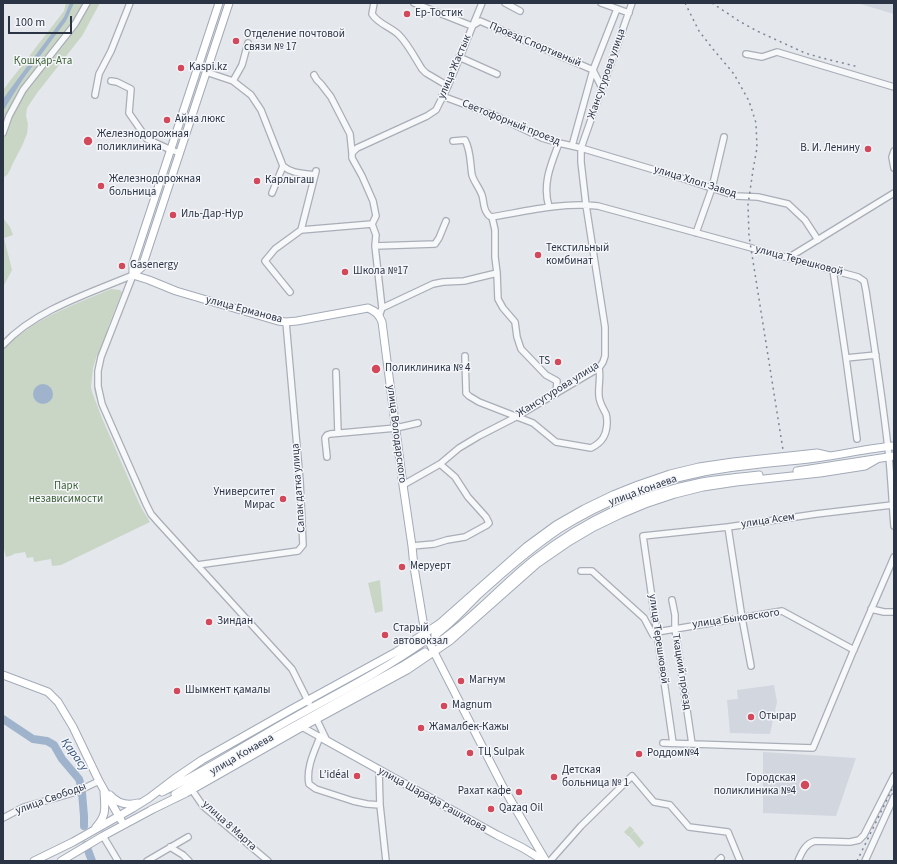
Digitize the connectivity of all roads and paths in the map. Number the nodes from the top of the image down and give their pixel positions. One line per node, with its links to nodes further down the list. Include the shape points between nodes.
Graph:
1 (87, 3): 29 (street, via 75,24 23,90)
2 (130, 3): 27 (street, via 99,74)
3 (219, 3): 35 (main road)
4 (228, 3): 19 (main road)
5 (374, 3): 24 (street, via 374,18 398,34 426,73)
6 (414, 3): 14 (street, Проезд Спортивный)
7 (482, 3): 14 (street, улица Жастык)
8 (504, 3): 12 (street)
9 (601, 3): 11 (street)
10 (632, 3): 13 (street, Жансугурова улица)
11 (617, 9): 13 (street); 18 (street)
12 (520, 11)
13 (629, 13): 26 (street, Жансугурова улица)
14 (472, 26): 17 (street, улица Жастык); 18 (street, Проезд Спортивный, via 480,22)
15 (248, 43): 23 (street, via 242,65)
16 (746, 54): 25 (street, via 762,57 777,52)
17 (459, 57): 20 (street); 24 (street, улица Жастык)
18 (593, 70): 26 (street, Проезд Спортивный); 33 (street)
19 (206, 72): 23 (street); 37 (main road)
20 (497, 74)
21 (314, 75): 38 (street, улица Володарского, via 331,97 350,134)
22 (111, 81): 35 (street, via 131,89 129,113 147,139)
23 (233, 81): 39 (street, via 251,95 261,110)
24 (448, 86): 28 (street, улица Жастык)
25 (894, 87)
26 (602, 88): 34 (street, Жансугурова улица)
27 (95, 95)
28 (442, 96): 32 (street, Светофорный проезд, via 496,116 542,138); 38 (street, улица Жастык, via 436,110 427,116 357,148)
29 (3, 133)
30 (724, 137): 41 (street)
31 (453, 141): 46 (street, via 465,140 474,180 482,196 486,213)
32 (560, 143): 33 (street, Светофорный проезд); 45 (street, via 547,178)
33 (572, 146): 34 (street, Светофорный проезд)
34 (581, 148): 41 (street, улица Хлоп Завод); 44 (street, Жансугурова улица)
35 (171, 150): 37 (street); 56 (main road, via 133,264)
36 (894, 151): 40 (street)
37 (180, 153): 56 (main road, via 142,267)
38 (352, 153): 48 (street, улица Володарского, via 352,158 373,201 376,216)
39 (283, 166): 42 (street); 49 (street, via 294,172 316,173)
40 (894, 168)
41 (712, 188): 50 (street); 51 (street, улица Хлоп Завод, via 736,196 758,197 788,204 805,220)
42 (272, 193)
43 (894, 193): 51 (street)
44 (586, 205): 45 (street, улица Терешковой); 50 (street, улица Терешковой); 64 (street, Жансугурова улица, via 605,327 605,356)
45 (549, 207): 46 (street, улица Терешковой)
46 (492, 216): 55 (street, via 496,230)
47 (446, 221): 52 (street, via 435,244)
48 (372, 224): 49 (street); 52 (street, улица Володарского, via 376,235)
49 (301, 230): 57 (street, via 275,249 265,261)
50 (696, 233): 53 (street, улица Терешковой)
51 (818, 240): 53 (street)
52 (375, 246): 58 (street, улица Володарского)
53 (788, 258): 54 (street, улица Терешковой)
54 (833, 270): 61 (street, улица Терешковой, via 864,281); 63 (street)
55 (497, 273): 58 (street, via 464,281 433,284); 66 (street, via 498,298 515,322 521,349 546,374 557,381)
56 (133, 275): 59 (main road, улица Ерманова, via 176,291); 60 (street, via 50,310); 85 (street, via 101,357 98,386 102,404 151,514)
57 (290, 292)
58 (381, 312): 59 (main road, улица Ерманова, via 368,308); 69 (main road, улица Володарского)
59 (286, 322): 85 (street, Сапак датка улица, via 303,545 298,551)
60 (3, 345)
61 (876, 355): 63 (street); 72 (street, улица Терешковой)
62 (465, 356): 67 (street, via 466,393 479,402)
63 (846, 358): 71 (street)
64 (599, 368): 66 (street, Жансугурова улица); 67 (street, via 599,399 607,416 604,437 598,444 591,448 556,442 533,423)
65 (336, 372): 70 (street)
66 (556, 394): 67 (street, Жансугурова улица)
67 (516, 417): 77 (street, Жансугурова улица, via 459,448)
68 (418, 423): 69 (street)
69 (396, 428): 70 (street); 78 (main road, улица Володарского)
70 (338, 433): 74 (street, via 326,436)
71 (857, 439)
72 (891, 447): 73 (main road, улица Конаева); 75 (street, улица Терешковой)
73 (830, 456): 92 (main road, улица Конаева, via 700,472 671,479 615,500 564,526 529,551 442,630); 92 (main road, via 817,453 699,467 619,492 584,508 526,547)
74 (327, 457)
75 (891, 457): 76 (main road, улица Конаева); 79 (street, улица Терешковой)
76 (877, 459): 94 (main road, улица Конаева, via 702,482 643,499 619,509 564,538 535,559); 98 (main road, via 865,466 703,487 668,496 621,514 567,542)
77 (440, 464): 78 (street, Жансугурова улица); 83 (street, via 455,477 489,523 465,537)
78 (403, 485): 83 (main road, улица Володарского)
79 (892, 505): 80 (street, улица Терешковой); 81 (street, улица Асем)
80 (894, 526)
81 (728, 527): 82 (street, улица Асем); 90 (street)
82 (643, 536): 93 (street, улица Терешковой)
83 (412, 546): 92 (main road, улица Володарского, via 414,567)
84 (894, 557): 88 (street)
85 (197, 565): 101 (street, via 292,670)
86 (581, 571): 93 (street, via 592,571 644,618 653,635)
87 (672, 600): 91 (street, Ткацкий проезд)
88 (871, 609): 89 (street); 96 (street)
89 (894, 612)
90 (742, 618): 91 (street, улица Быковского); 96 (street, улица Быковского, via 782,611); 99 (street)
91 (675, 629): 93 (street, улица Быковского); 108 (street, Ткацкий проезд)
92 (430, 632): 95 (main road, улица Володарского); 101 (main road, улица Конаева)
93 (657, 632): 107 (street, улица Терешковой)
94 (439, 642)
95 (426, 643): 98 (main road, улица Володарского); 102 (main road, улица Конаева)
96 (854, 650): 108 (street, via 813,748)
97 (425, 652): 102 (main road, улица Конаева)
98 (434, 652): 102 (main road, via 407,670); 132 (main road, улица Шарафа Рашидова, via 502,785)
99 (751, 666)
100 (3, 674): 111 (main road, via 48,692 58,702)
101 (307, 701): 102 (street); 115 (main road, улица Конаева, via 202,760)
102 (314, 714): 103 (main road); 105 (street); 115 (main road, улица Конаева, via 277,727); 117 (main road, улица Конаева, via 184,788)
103 (302, 727): 104 (street); 113 (main road)
104 (320, 737): 105 (main road, улица Шарафа Рашидова); 116 (street, via 312,758 308,784 352,801)
105 (328, 742): 109 (main road, улица Шарафа Рашидова)
106 (663, 743): 107 (street)
107 (673, 743): 108 (street)
108 (692, 744)
109 (379, 771): 116 (street); 132 (main road, улица Шарафа Рашидова)
110 (894, 776): 135 (street, via 859,840 812,842 804,848)
111 (99, 781): 112 (main road); 119 (street, улица Свободы, via 76,792 24,807)
112 (104, 788): 115 (main road, via 119,803 133,804); 118 (main road); 121 (main road, via 104,815)
113 (192, 790): 117 (main road); 130 (street, улица 8 Марта, via 203,806)
114 (894, 797): 136 (street)
115 (147, 800): 118 (main road, улица Конаева)
116 (380, 805): 131 (street)
117 (151, 810): 120 (main road, улица Конаева)
118 (118, 816): 120 (main road); 121 (main road, улица Конаева)
119 (3, 818)
120 (124, 825): 122 (main road, улица Конаева)
121 (91, 832): 125 (main road, улица Конаева)
122 (103, 836): 126 (main road, улица Конаева); 127 (street)
123 (188, 837): 124 (street)
124 (170, 847): 128 (street); 129 (street)
125 (34, 861)
126 (61, 861)
127 (118, 861)
128 (147, 861)
129 (189, 861)
130 (268, 861)
131 (386, 861)
132 (545, 861)
133 (550, 861): 134 (street, via 632,776 654,802 670,805 689,827 728,832)
134 (740, 861)
135 (798, 861)
136 (865, 861)

